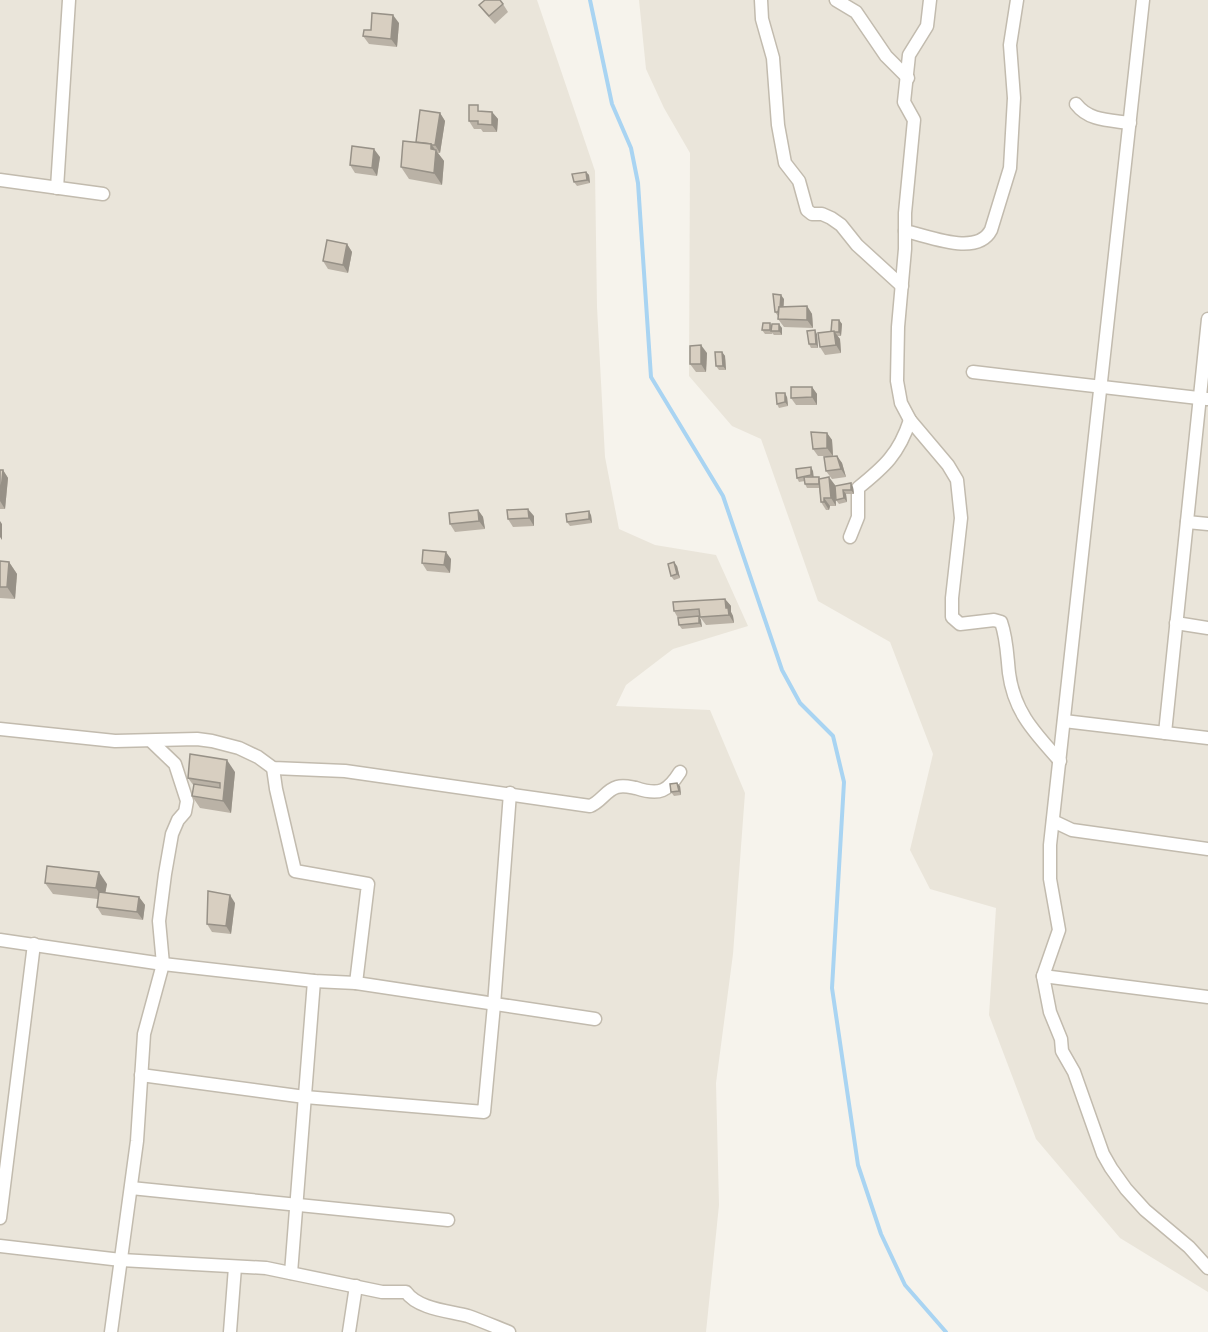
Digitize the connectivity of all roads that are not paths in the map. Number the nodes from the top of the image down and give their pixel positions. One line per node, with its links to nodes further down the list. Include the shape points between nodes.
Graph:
1 (69, 0): 11 (street)
2 (761, 0): 14 (street, via 785,163 800,181 807,210 841,225)
3 (836, 0): 7 (street, via 854,10 886,56)
4 (930, 0): 7 (street, via 927,26 909,55)
5 (1017, 0): 13 (street, via 1010,45 1014,98 1010,168 991,230 986,238 968,245)
6 (1143, 0): 9 (street)
7 (908, 78): 13 (street, via 904,102 914,120)
8 (1076, 104): 9 (street, via 1092,118)
9 (1130, 123): 17 (street)
10 (0, 180): 11 (street)
11 (57, 188): 12 (street)
12 (103, 194)
13 (905, 231): 14 (street)
14 (902, 285): 19 (street, via 897,381 901,403)
15 (1208, 319): 18 (street)
16 (973, 372): 17 (street)
17 (1101, 386): 18 (street); 25 (street)
18 (1204, 398): 20 (street)
19 (910, 420): 22 (street, via 888,464 858,488 858,517); 30 (street, via 957,480 962,518 952,617 960,624 1001,622 1012,690 1019,708 1031,729)
20 (1187, 522): 21 (street); 23 (street)
21 (1208, 524)
22 (850, 537)
23 (1176, 623): 24 (street); 27 (street)
24 (1208, 628)
25 (1064, 721): 27 (street); 30 (street)
26 (0, 729): 29 (street)
27 (1165, 733): 28 (street)
28 (1208, 738)
29 (151, 741): 31 (street, via 212,741 239,748); 38 (street, via 175,764 187,801 172,834 165,874 159,921)
30 (1060, 761): 34 (street)
31 (273, 768): 33 (street, via 345,771); 41 (street, via 295,871 368,884)
32 (680, 772): 33 (street, via 664,791 622,786 590,806)
33 (510, 793): 43 (street)
34 (1053, 821): 35 (street, via 1072,830); 39 (street, via 1050,879 1059,930)
35 (1208, 849)
36 (0, 940): 37 (street)
37 (34, 944): 38 (street); 49 (street)
38 (163, 964): 40 (street); 45 (street, via 144,1034)
39 (1043, 976): 42 (street); 54 (street, via 1062,1051 1074,1072 1103,1154 1126,1190)
40 (314, 981): 41 (street); 46 (street)
41 (356, 983): 43 (street)
42 (1208, 997)
43 (494, 1005): 44 (street); 46 (street, via 484,1112)
44 (595, 1019)
45 (141, 1075): 46 (street); 47 (street)
46 (305, 1097): 48 (street)
47 (130, 1188): 48 (street); 52 (street)
48 (297, 1205): 50 (street); 55 (street)
49 (0, 1218)
50 (448, 1220)
51 (0, 1246): 52 (street)
52 (121, 1260): 53 (street); 57 (street)
53 (235, 1267): 55 (street); 58 (street)
54 (1208, 1268)
55 (291, 1273): 56 (street)
56 (356, 1286): 59 (street); 60 (street, via 406,1292 420,1303)
57 (111, 1332)
58 (230, 1332)
59 (349, 1332)
60 (509, 1332)

